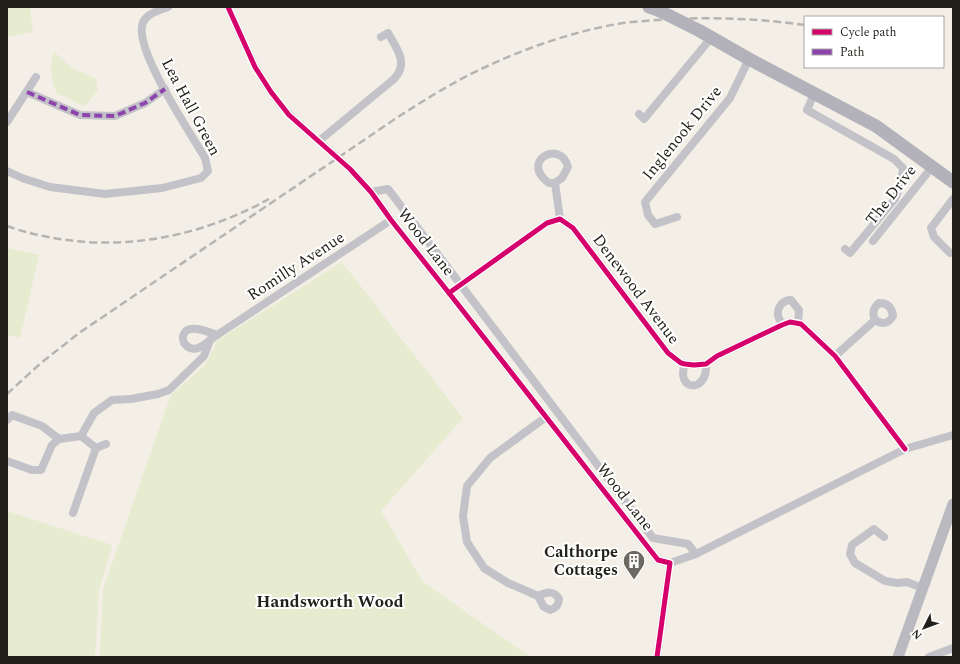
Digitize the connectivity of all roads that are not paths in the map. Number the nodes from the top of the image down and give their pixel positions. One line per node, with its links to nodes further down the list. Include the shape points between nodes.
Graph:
1 (168, 7): 8 (street, Lea Hall Green, via 147,16 142,25 144,48)
2 (228, 7): 13 (street, Wood Lane, via 254,67 289,115)
3 (654, 8): 4 (main road, bridge)
4 (706, 35): 6 (main road); 11 (street, via 644,119)
5 (381, 37): 13 (street, via 388,33 401,58 399,74)
6 (749, 59): 10 (main road); 20 (street, Inglenook Drive, via 730,98 645,202 652,226)
7 (36, 77): 9 (street)
8 (165, 89): 9 (street, via 145,103 114,116 80,115); 15 (street, Lea Hall Green, via 206,158 208,171 201,178 162,188 105,194 50,187)
9 (27, 92): 12 (street)
10 (814, 94): 14 (main road, via 876,126); 24 (street, via 807,110 894,159 903,168 901,185 895,198 850,253)
11 (639, 114)
12 (7, 122)
13 (319, 141): 18 (street, Wood Lane, bridge)
14 (932, 166): 16 (main road); 23 (street, The Drive)
15 (7, 171)
16 (953, 182)
17 (555, 183): 21 (street)
18 (371, 192): 22 (street, Wood Lane); 26 (street, via 388,189)
19 (953, 199): 25 (street, via 931,228 934,237)
20 (677, 217)
21 (560, 219): 26 (street, via 547,223); 32 (street, Denewood Avenue, via 573,228 668,353)
22 (391, 220): 27 (street, Wood Lane); 37 (street, Romilly Avenue, via 214,337 204,356 170,390 131,399 112,400 94,413)
23 (873, 241)
24 (845, 249)
25 (950, 253)
26 (461, 285): 27 (street); 46 (street, via 653,538 688,544)
27 (450, 293): 34 (street, Wood Lane)
28 (875, 320): 31 (street)
29 (798, 323): 30 (street); 30 (street, via 799,310 791,300 787,300 779,308 778,315); 31 (street)
30 (782, 325): 33 (street, via 717,356)
31 (835, 356): 41 (street)
32 (685, 364): 33 (street, Denewood Avenue); 33 (street, Denewood Avenue, via 682,378 693,386 704,379)
33 (706, 364)
34 (546, 417): 47 (street, Wood Lane, via 658,560); 49 (street, via 490,458 467,486 463,516 467,542 484,568 508,583)
35 (7, 420): 38 (street, via 12,415 42,426)
36 (953, 435): 41 (street)
37 (81, 436): 38 (street); 40 (street)
38 (60, 439): 42 (street, via 52,445 41,470 32,470)
39 (106, 444): 40 (street)
40 (96, 448): 44 (street)
41 (905, 449): 46 (street)
42 (7, 461)
43 (953, 504): 48 (main road)
44 (73, 513)
45 (884, 537): 48 (street, via 874,529 852,545 850,554 855,563 885,581 908,582)
46 (696, 554): 47 (street)
47 (670, 563): 51 (street)
48 (922, 588): 52 (main road)
49 (538, 596)
50 (953, 648): 53 (street)
51 (657, 657)
52 (898, 657)
53 (929, 657)

